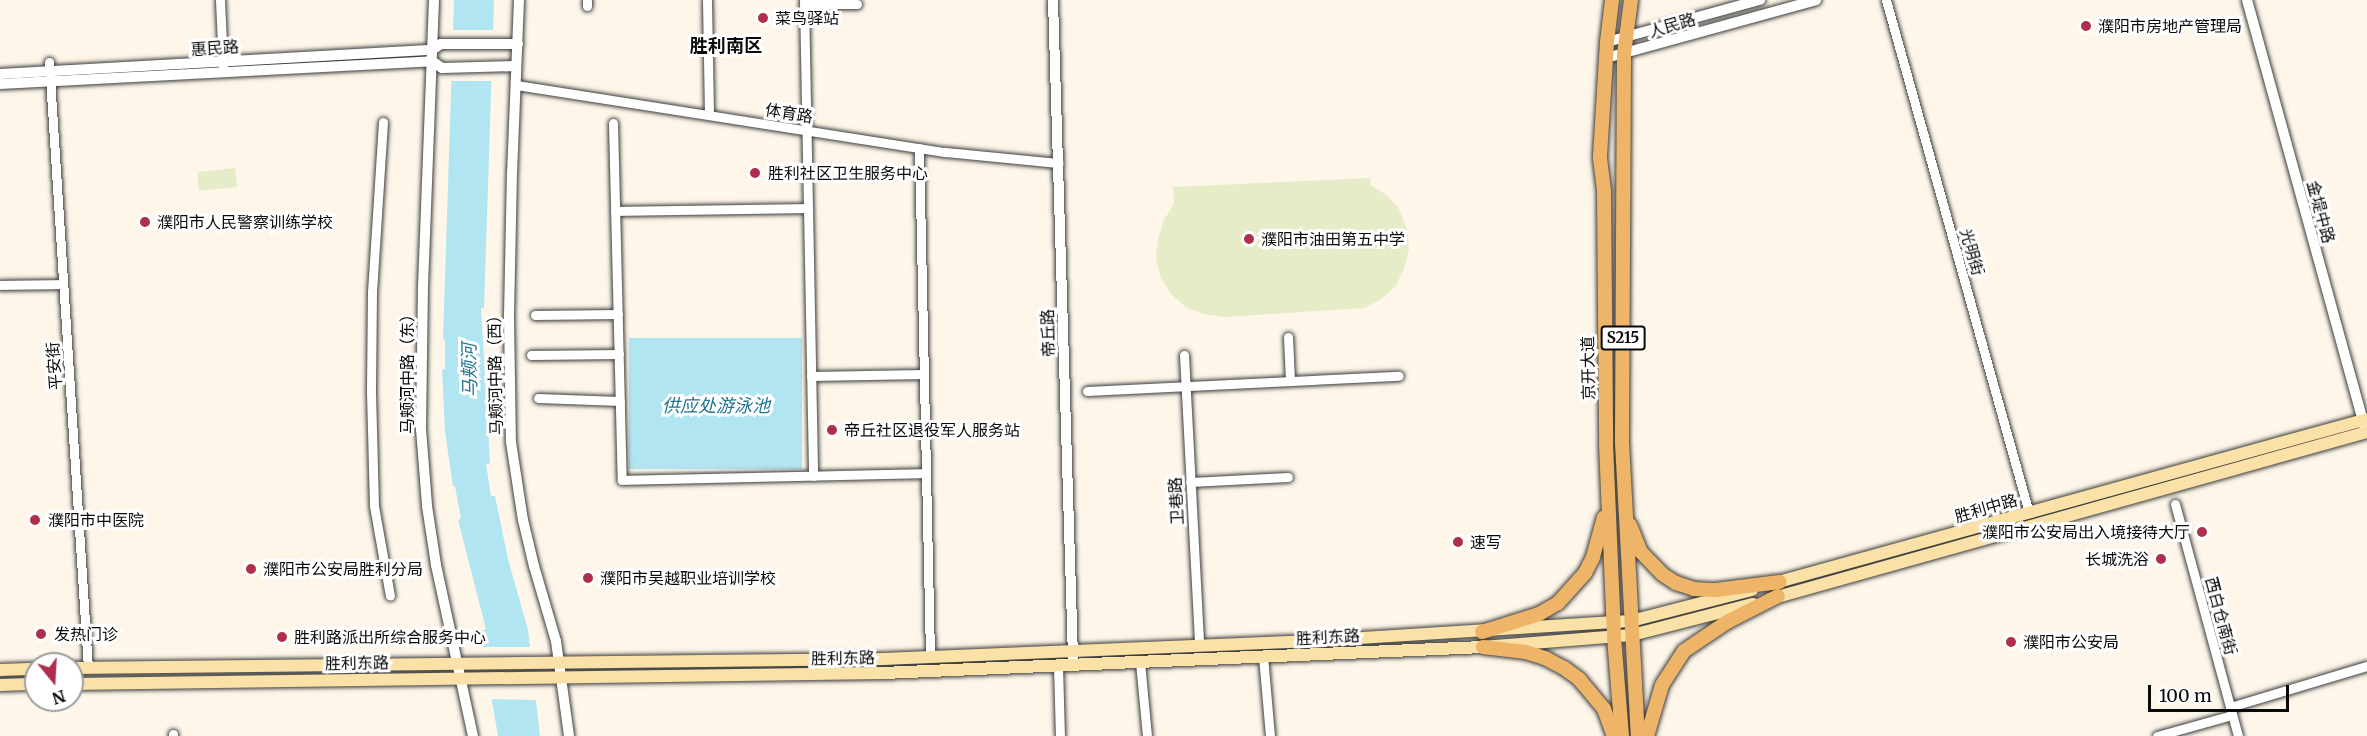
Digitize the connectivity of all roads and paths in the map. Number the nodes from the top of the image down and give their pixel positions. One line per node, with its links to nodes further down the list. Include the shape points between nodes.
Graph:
1 (220, 0): 21 (street)
2 (434, 0): 17 (street, 马颊河中路（东）)
3 (519, 0): 16 (street, 马颊河中路（西）)
4 (707, 0): 26 (street)
5 (1053, 0): 31 (street, 帝丘路)
6 (1612, 0): 15 (main road, 京开大道 / S215)
7 (1631, 0): 14 (main road, 京开大道 / S215)
8 (1760, 0): 14 (street, 人民路)
9 (1816, 0): 18 (street, 人民路)
10 (1886, 0): 57 (street, 光明街)
11 (2247, 0): 50 (street, 金堤中路)
12 (804, 2): 13 (street); 29 (street)
13 (857, 4)
14 (1626, 38): 15 (street, 人民路); 18 (main road, 京开大道 / S215)
15 (1606, 42): 19 (main road, 京开大道 / S215)
16 (514, 44): 17 (street, 惠民路); 20 (street, 马颊河中路（西）)
17 (435, 52): 20 (street, via 442,68); 21 (street, 惠民路); 70 (street, 马颊河中路（东）, via 423,285 421,429 436,565)
18 (1624, 54): 19 (street, 人民路); 58 (main road, 京开大道 / S215, via 1622,443)
19 (1606, 58): 55 (main road, 京开大道 / S215, via 1600,158 1604,192)
20 (514, 66): 25 (street, 马颊河中路（西）)
21 (223, 68): 22 (street, 惠民路)
22 (49, 73): 23 (street, 惠民路); 24 (street, 惠民路); 34 (street, 平安街)
23 (0, 74)
24 (0, 84)
25 (516, 85): 26 (street, 体育路); 71 (street, 马颊河中路（西）, via 509,318 511,442 526,532 556,640)
26 (709, 115): 29 (street, 体育路)
27 (383, 122): 60 (street, via 372,292 371,392 374,506)
28 (613, 123): 33 (street)
29 (806, 131): 30 (street, 体育路); 32 (street)
30 (919, 148): 31 (street, 体育路); 42 (street)
31 (1058, 163): 66 (street, 帝丘路)
32 (807, 208): 33 (street); 43 (street)
33 (615, 211): 36 (street)
34 (63, 284): 35 (street); 76 (street, 平安街)
35 (0, 285)
36 (618, 314): 37 (street); 39 (street)
37 (535, 315)
38 (1288, 337): 45 (street)
39 (619, 354): 40 (street); 49 (street)
40 (531, 355)
41 (1184, 355): 46 (street, 卫巷路)
42 (924, 374): 43 (street); 51 (street)
43 (811, 376): 52 (street)
44 (1400, 376): 45 (street)
45 (1290, 381): 46 (street)
46 (1186, 385): 47 (street); 54 (street, 卫巷路)
47 (1087, 391)
48 (538, 398): 49 (street)
49 (620, 401): 52 (street, via 622,480)
50 (2366, 427): 57 (main road, 胜利中路); 59 (main road, 胜利中路)
51 (926, 473): 52 (street); 68 (street)
52 (813, 476)
53 (1288, 477): 54 (street)
54 (1190, 482): 64 (street, 卫巷路)
55 (1608, 500): 62 (main road, 京开大道 / S215); 63 (main road, via 1593,557 1558,603 1539,614)
56 (2175, 504): 84 (street, 西白仓南街)
57 (2029, 513): 59 (main road, 胜利中路)
58 (1626, 515): 59 (main road, via 1641,552 1676,583 1694,589); 61 (main road, 京开大道 / S215)
59 (1779, 589): 61 (main road, 胜利中路); 93 (main road, via 1684,651 1662,685)
60 (390, 596)
61 (1631, 628): 62 (main road, 胜利中路); 92 (main road, 京开大道 / S215)
62 (1614, 630): 63 (main road, 胜利东路); 65 (main road, 胜利东路); 91 (main road, 京开大道 / S215)
63 (1482, 632): 64 (main road, 胜利东路)
64 (1199, 645): 66 (main road, 胜利东路)
65 (1483, 646): 67 (main road, 胜利东路); 90 (main road, via 1535,655 1564,668 1579,679 1604,709)
66 (1073, 651): 68 (main road, 胜利东路); 72 (street, 帝丘路)
67 (1263, 656): 69 (main road, 胜利东路); 89 (street)
68 (930, 657): 71 (main road, 胜利东路)
69 (1140, 662): 72 (main road, 胜利东路); 88 (street)
70 (458, 664): 71 (main road, 胜利东路); 76 (main road, 胜利东路); 80 (street, 马颊河中路（东）)
71 (555, 664): 79 (street, 马颊河中路（西）)
72 (1073, 665): 73 (main road, 胜利东路)
73 (1058, 666): 79 (main road, 胜利东路, via 874,674); 87 (street)
74 (2367, 666): 84 (street)
75 (84, 668): 76 (main road, 胜利东路)
76 (88, 668)
77 (24, 669): 78 (main road)
78 (0, 670)
79 (557, 678): 80 (main road, 胜利东路); 86 (street, 马颊河中路（西）)
80 (461, 679): 82 (main road, 胜利东路); 85 (street, 马颊河中路（东）)
81 (24, 684): 83 (main road)
82 (84, 684)
83 (0, 685)
84 (2231, 711): 94 (street); 95 (street, 西白仓南街)
85 (473, 736)
86 (568, 736)
87 (1060, 736)
88 (1147, 736)
89 (1270, 736)
90 (1614, 736)
91 (1622, 736)
92 (1638, 736)
93 (1647, 736)
94 (2157, 736)
95 (2238, 736)

